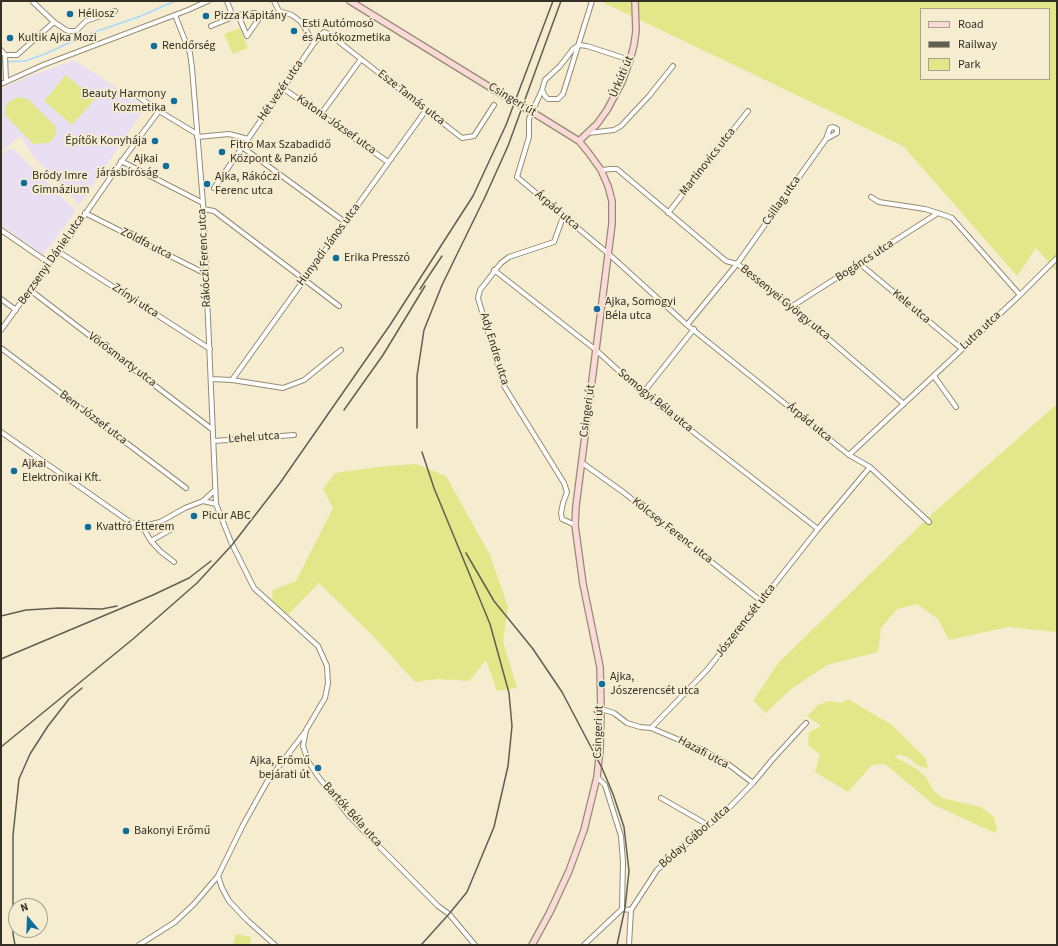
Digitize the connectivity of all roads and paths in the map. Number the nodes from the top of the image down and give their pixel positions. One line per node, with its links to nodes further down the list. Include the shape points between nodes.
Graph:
1 (208, 1): 9 (street)
2 (227, 1): 11 (street)
3 (274, 1): 15 (street, via 279,11 292,15 301,22)
4 (350, 1): 36 (main road, Csingeri út, bridge)
5 (592, 1): 16 (street)
6 (635, 1): 20 (main road, Úrkúti út, via 636,31)
7 (33, 2): 12 (street)
8 (115, 11): 12 (street, via 86,21 76,31 66,30)
9 (175, 15): 22 (street); 33 (street, Rákóczi Ferenc utca, via 190,53)
10 (238, 15): 10 (street, via 255,12 258,20 247,36); 11 (street)
11 (233, 16): 13 (street)
12 (54, 22): 18 (street, via 17,55)
13 (211, 26)
14 (320, 36): 15 (street, Hét vezér utca); 19 (street, Esze Tamás utca, via 324,32 329,34)
15 (314, 43): 24 (street, Hét vezér utca)
16 (579, 45): 20 (street); 25 (street, via 545,80); 25 (street, via 563,94 558,99 548,99)
17 (1, 50): 18 (street)
18 (5, 56): 22 (street)
19 (361, 59): 28 (street, Esze Tamás utca); 31 (street)
20 (630, 60): 32 (main road, Úrkúti út, via 607,110 598,124)
21 (673, 66): 32 (street, via 622,126 614,130)
22 (6, 81): 23 (street)
23 (1, 84)
24 (284, 89): 31 (street, Katona József utca); 34 (street, Hét vezér utca)
25 (542, 90): 48 (street, Árpád utca, via 529,119 529,137 517,177)
26 (133, 93): 29 (street)
27 (494, 105): 28 (street, Esze Tamás utca, via 474,136 462,138)
28 (426, 110): 39 (street, Hunyadi János utca)
29 (159, 111): 33 (street); 38 (street, Berzsenyi Dániel utca)
30 (748, 111): 46 (street, Martinovics utca)
31 (321, 114): 39 (street, Katona József utca)
32 (587, 133): 36 (main road, Úrkúti út)
33 (197, 136): 34 (street, via 229,134); 43 (street, Rákóczi Ferenc utca)
34 (248, 139): 37 (street, Hét vezér utca)
35 (826, 139): 55 (street, Csillag utca)
36 (579, 141): 40 (main road, Csingeri út)
37 (242, 147): 41 (street, Hét vezér utca); 49 (street)
38 (121, 161): 43 (street); 45 (street, Berzsenyi Dániel utca)
39 (388, 162): 49 (street, Hunyadi János utca)
40 (601, 170): 46 (street, Bessenyei György utca, via 617,169); 52 (main road, Csingeri út, via 612,201)
41 (214, 188)
42 (871, 197): 47 (street, via 879,202)
43 (203, 203): 44 (street, Rákóczi Ferenc utca)
44 (203, 209): 58 (street, Rákóczi Ferenc utca); 59 (street, via 214,211)
45 (85, 213): 51 (street, Berzsenyi Dániel utca); 58 (street, Zöldfa utca)
46 (668, 213): 55 (street, Bessenyei György utca, via 726,261)
47 (938, 213): 56 (street, Bogáncs utca); 61 (street, via 952,218)
48 (563, 217): 52 (street, Árpád utca); 57 (street, Ady Endre utca, via 554,242 509,257)
49 (345, 222): 59 (street, Hunyadi János utca)
50 (1, 230): 54 (street)
51 (59, 252): 54 (street, Berzsenyi Dániel utca); 70 (street, Zrínyi utca)
52 (608, 254): 66 (street, Árpád utca); 73 (main road, Csingeri út)
53 (1057, 258): 61 (street, Lutra utca)
54 (49, 263): 60 (street, Berzsenyi Dániel utca)
55 (737, 264): 64 (street, Bessenyei György utca); 66 (street)
56 (860, 264): 64 (street, Bogáncs utca); 71 (street, Kele utca)
57 (494, 270): 73 (street, Somogyi Béla utca); 92 (street, Ady Endre utca, via 480,290 478,298 498,368 504,386 564,482 567,492 561,513 562,519)
58 (206, 274): 70 (street, Rákóczi Ferenc utca)
59 (304, 280): 63 (street); 76 (street, Hunyadi János utca)
60 (30, 290): 65 (street, Berzsenyi Dániel utca); 80 (street, Vörösmarty utca)
61 (1020, 295): 71 (street, Lutra utca)
62 (1, 299): 65 (street)
63 (340, 306)
64 (791, 307): 78 (street, Bessenyei György utca)
65 (16, 310): 68 (street, Berzsenyi Dániel utca)
66 (687, 325): 67 (street, Árpád utca)
67 (694, 329): 77 (street); 84 (street, Árpád utca)
68 (1, 330)
69 (1, 348): 87 (street, Bem József utca)
70 (210, 349): 75 (street, Rákóczi Ferenc utca)
71 (962, 349): 74 (street, Lutra utca)
72 (341, 350): 76 (street, via 304,380 283,388)
73 (596, 350): 77 (street, Somogyi Béla utca); 85 (main road, Csingeri út)
74 (934, 376): 78 (street, Lutra utca); 79 (street)
75 (211, 379): 76 (street); 80 (street, Rákóczi Ferenc utca)
76 (232, 380)
77 (643, 393): 94 (street, Somogyi Béla utca)
78 (904, 404): 84 (street)
79 (956, 407)
80 (213, 430): 83 (street, Rákóczi Ferenc utca)
81 (1, 432): 93 (street, via 130,522)
82 (294, 435): 83 (street, Lehel utca)
83 (214, 441): 88 (street, Rákóczi Ferenc utca)
84 (849, 455): 86 (street, Árpád utca)
85 (581, 462): 92 (main road, Csingeri út); 98 (street, Kölcsey Ferenc utca)
86 (870, 467): 91 (street, Árpád utca); 94 (street, Jószerencsét utca)
87 (186, 488)
88 (215, 490): 89 (street); 90 (street, Rákóczi Ferenc utca)
89 (203, 501): 90 (street); 93 (street, via 160,522)
90 (216, 504): 102 (street, Bartók Béla utca, via 254,588 318,646 327,666 328,683 325,698)
91 (930, 522)
92 (575, 525): 99 (main road, Csingeri út, via 583,584 600,667)
93 (142, 526): 96 (street)
94 (818, 529): 98 (street, Jószerencsét utca)
95 (170, 530): 96 (street)
96 (151, 541): 97 (street)
97 (174, 562)
98 (761, 601): 101 (street, Jószerencsét utca, via 707,670)
99 (601, 710): 101 (street, via 614,713 627,723); 103 (main road, Csingeri út)
100 (806, 723): 104 (street, Bóday Gábor utca)
101 (651, 728): 104 (street, Hazafi utca, via 703,750 728,764)
102 (306, 730): 107 (street, via 267,782); 112 (street, Bartók Béla utca, via 303,746 308,761 331,794 349,816 449,914)
103 (597, 777): 108 (street, via 605,785 621,836); 113 (main road, Csingeri út, via 584,830 550,912)
104 (753, 783): 106 (street, Bóday Gábor utca, via 723,814)
105 (661, 798): 106 (street)
106 (708, 825): 109 (street, Bóday Gábor utca, via 657,870)
107 (218, 876): 110 (street, via 175,922); 111 (street, via 229,901)
108 (622, 909): 109 (street); 114 (street)
109 (631, 910): 115 (street)
110 (139, 945)
111 (275, 945)
112 (475, 945)
113 (532, 945)
114 (584, 945)
115 (629, 945)

